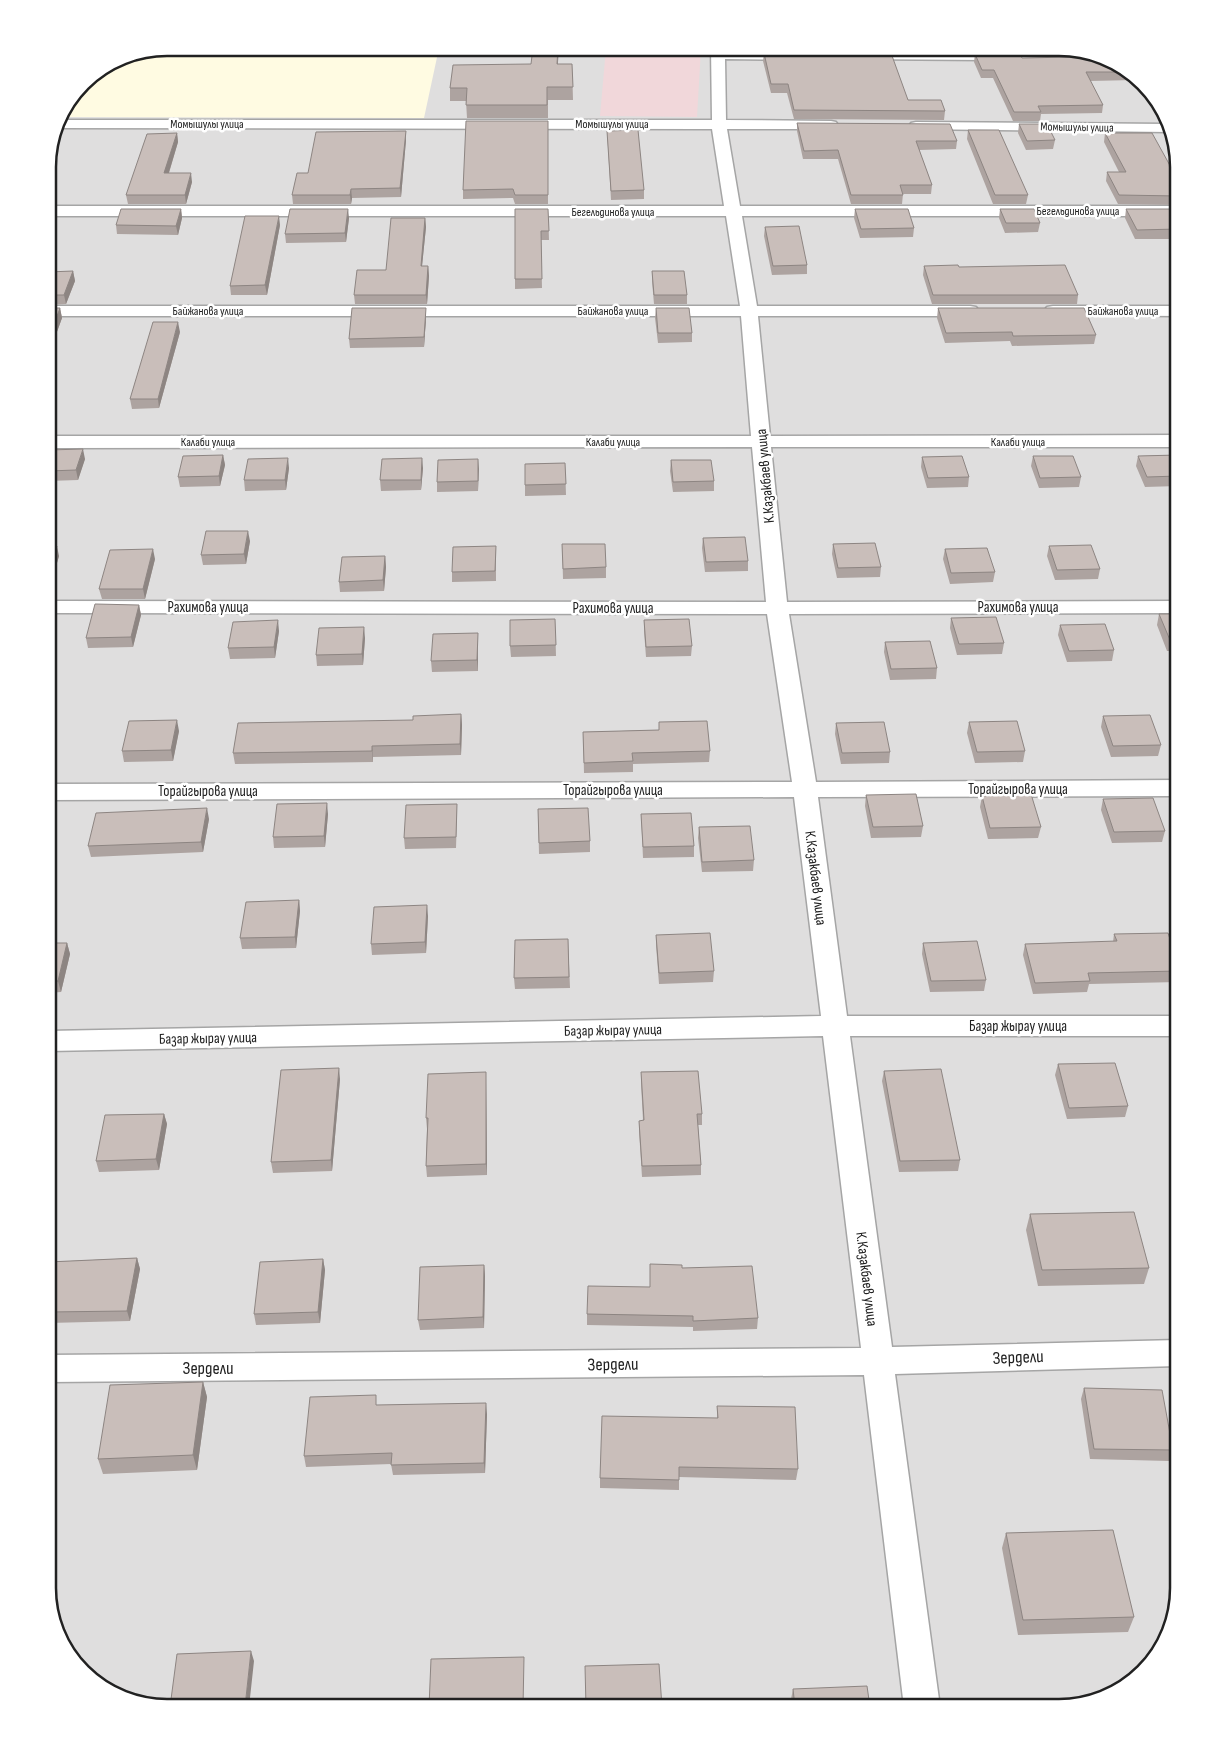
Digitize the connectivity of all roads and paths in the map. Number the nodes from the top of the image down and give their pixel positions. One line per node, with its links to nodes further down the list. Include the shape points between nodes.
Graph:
1 (718, 56): 5 (street, К.Казакбаев улица)
2 (841, 56): 3 (street)
3 (1072, 57)
4 (65, 124): 5 (street, Момышулы улица)
5 (719, 124): 6 (street, Момышулы улица); 11 (street, К.Казакбаев улица)
6 (849, 125)
7 (899, 126): 8 (street, Момышулы улица)
8 (1162, 128)
9 (56, 211): 11 (street, Бегельдинова улица)
10 (1170, 211): 11 (street, Бегельдинова улица)
11 (732, 212): 13 (street, К.Казакбаев улица)
12 (56, 311): 13 (street, Байжанова улица)
13 (749, 311): 14 (street, Байжанова улица); 19 (street, К.Казакбаев улица)
14 (989, 311)
15 (1039, 311): 16 (street, Байжанова улица)
16 (1170, 311)
17 (1170, 441): 19 (street, Калаби улица)
18 (56, 442): 19 (street, Калаби улица)
19 (761, 442): 22 (street, К.Казакбаев улица)
20 (56, 607): 22 (street, Рахимова улица)
21 (1170, 607): 22 (street, Рахимова улица)
22 (777, 608): 24 (street, К.Казакбаев улица)
23 (1170, 788): 24 (street, Торайгырова улица)
24 (805, 790): 25 (street, Торайгырова улица); 26 (street, К.Казакбаев улица)
25 (56, 792)
26 (835, 1026): 27 (street, Базар жырау улица); 28 (street, Базар жырау улица); 30 (street, К.Казакбаев улица)
27 (1170, 1026)
28 (56, 1041)
29 (1170, 1353): 30 (street, Зердели)
30 (878, 1361): 31 (street, Зердели); 32 (street, К.Казакбаев улица)
31 (56, 1369)
32 (921, 1699)

